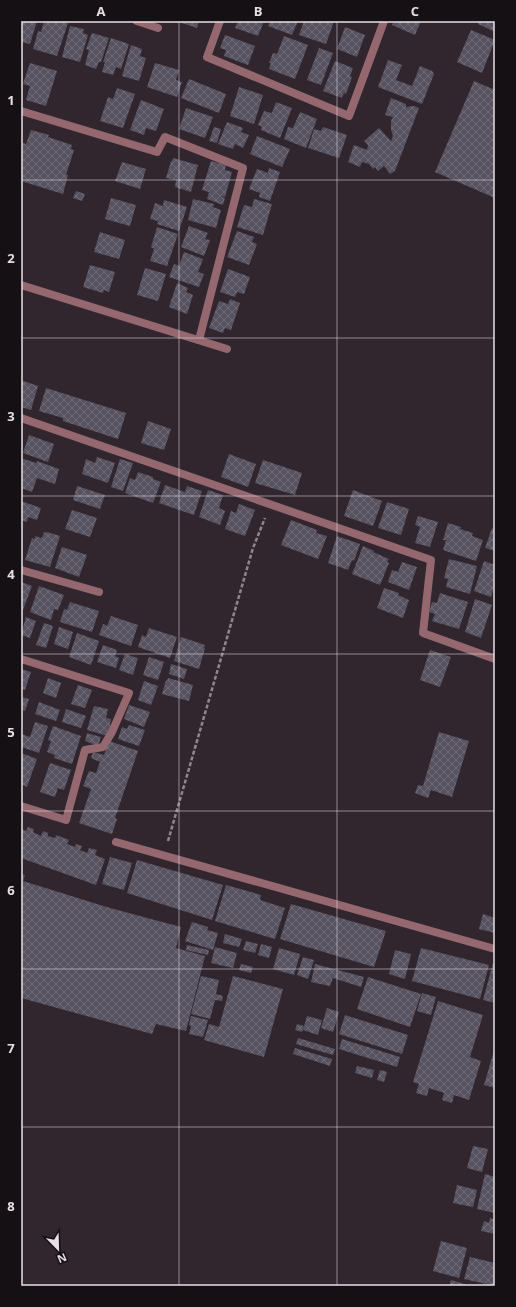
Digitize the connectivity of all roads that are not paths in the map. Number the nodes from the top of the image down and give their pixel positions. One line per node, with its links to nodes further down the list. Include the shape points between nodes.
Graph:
1 (137, 21): 4 (street)
2 (220, 21): 3 (street, via 207,58 349,116)
3 (384, 21)
4 (158, 28)
5 (21, 111): 7 (street, via 157,152 165,137 243,168)
6 (21, 285): 7 (street)
7 (199, 340): 8 (street)
8 (227, 349)
9 (21, 418): 13 (street, via 432,560 423,633)
10 (21, 570): 11 (street)
11 (99, 592)
12 (21, 659): 14 (street, via 129,693 103,747 85,750 66,820)
13 (495, 659)
14 (21, 806)
15 (116, 842): 16 (street)
16 (495, 949)

